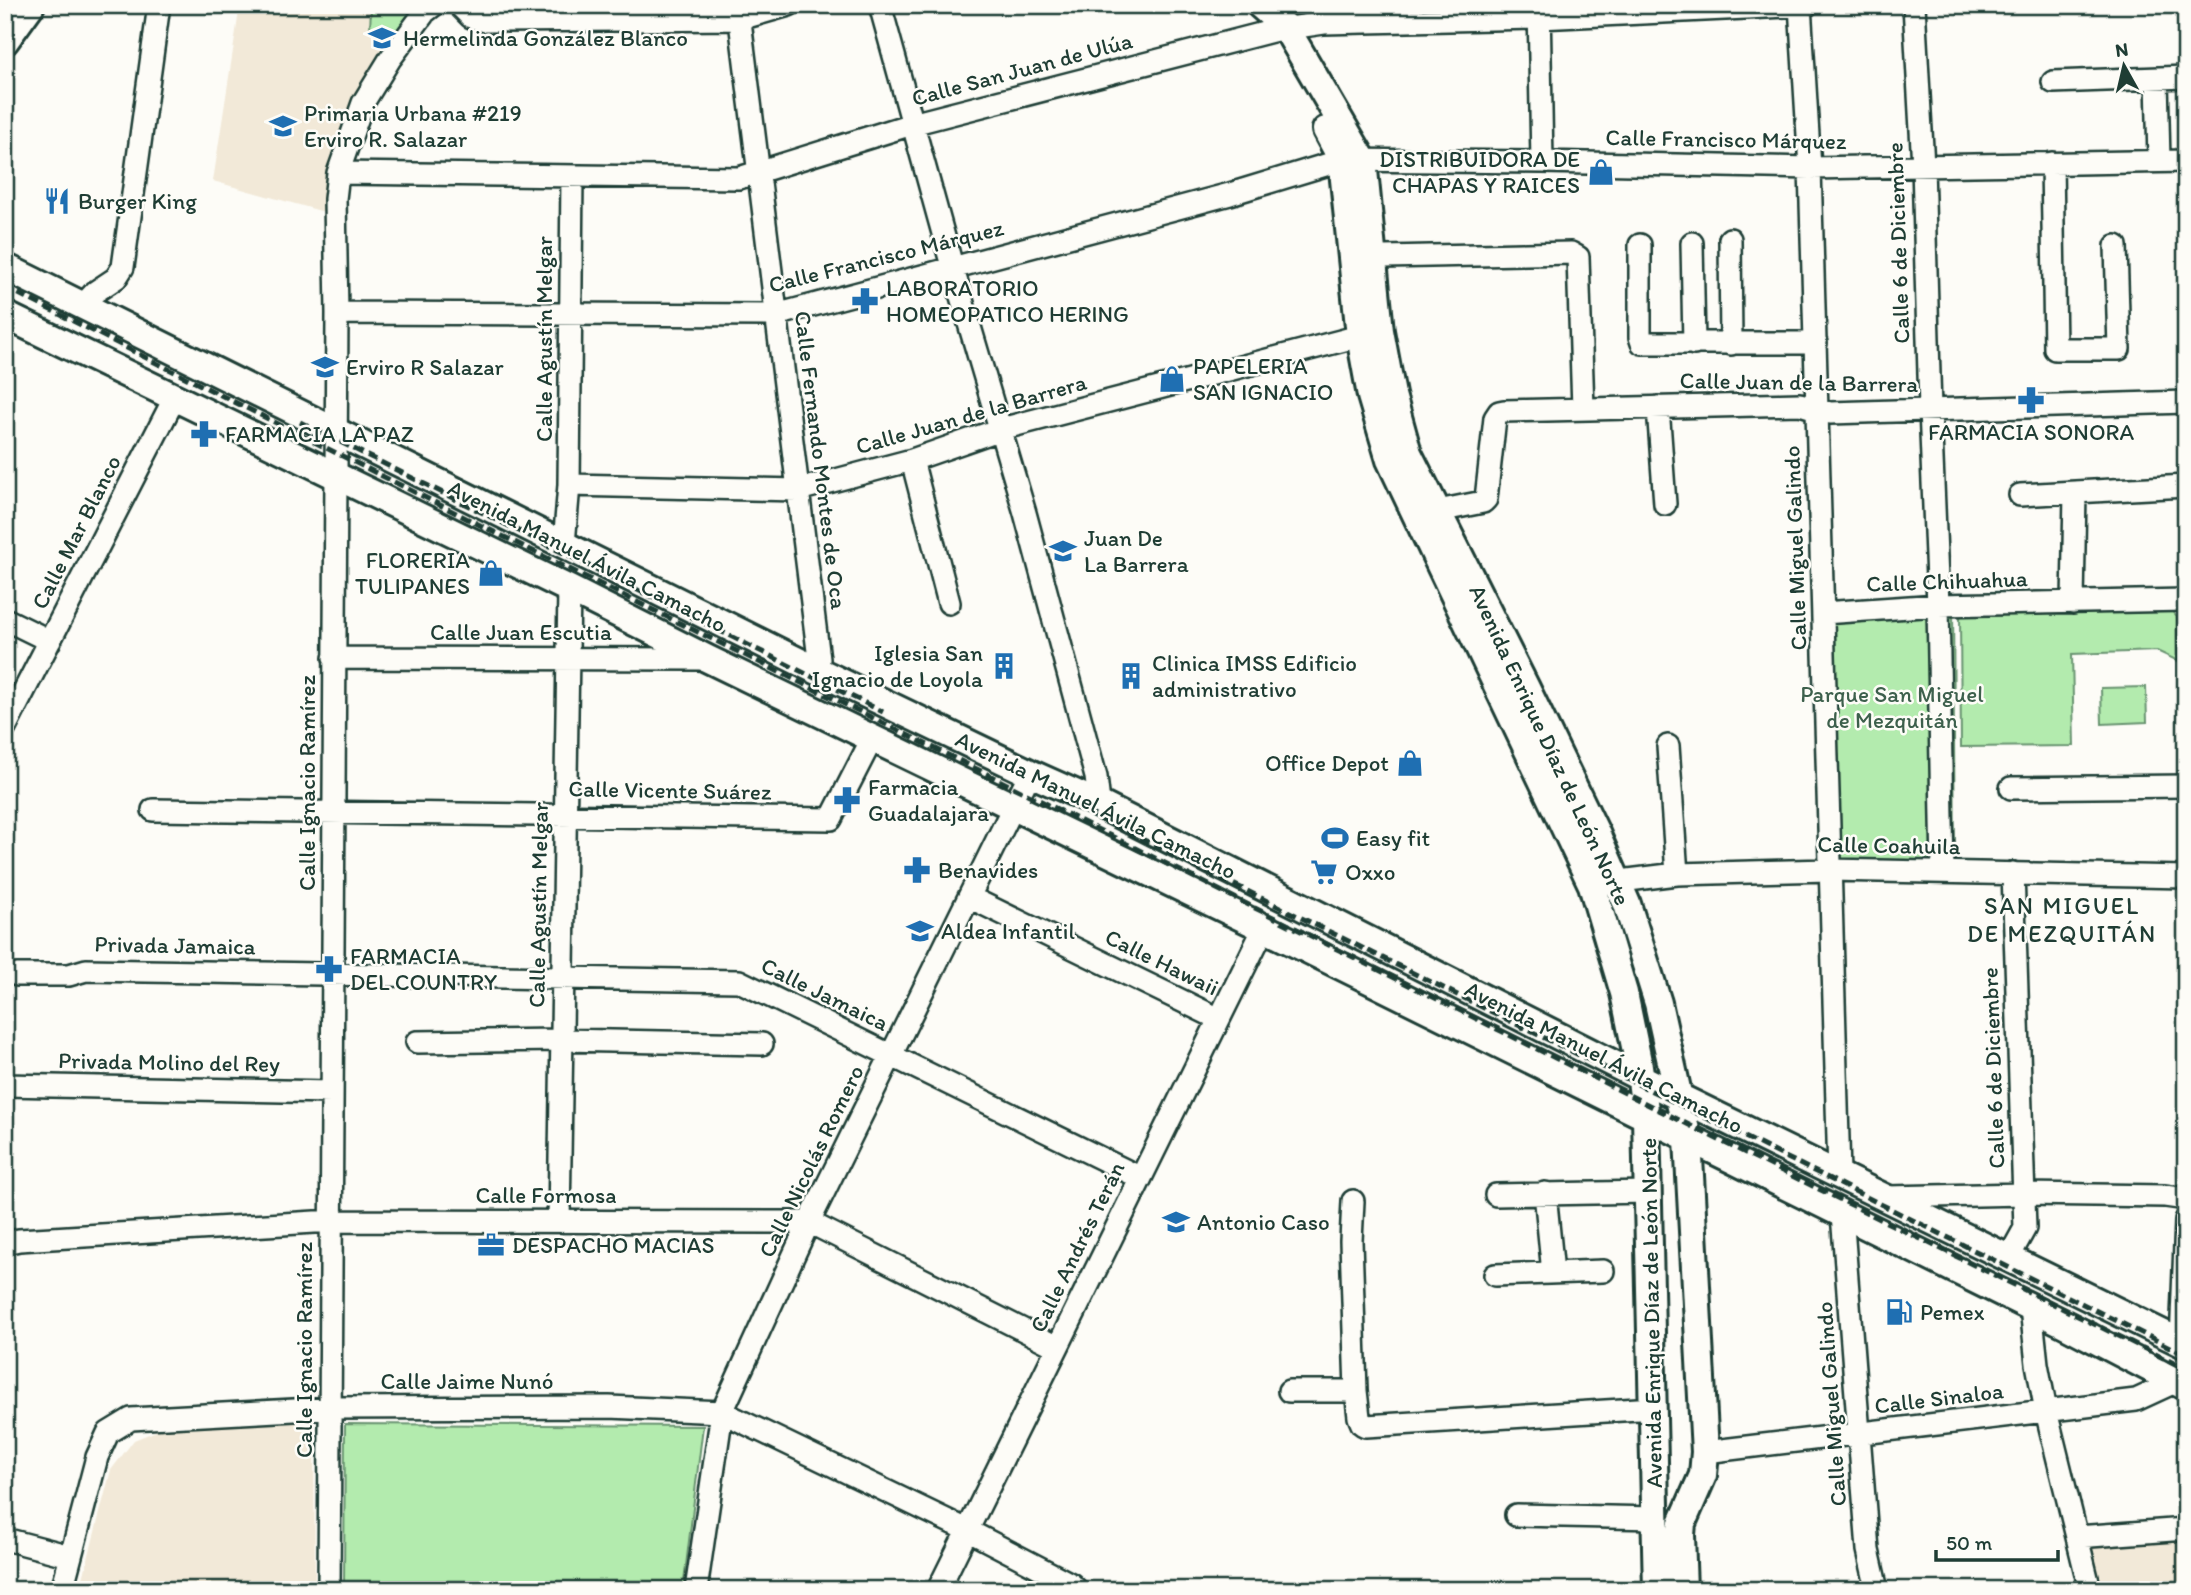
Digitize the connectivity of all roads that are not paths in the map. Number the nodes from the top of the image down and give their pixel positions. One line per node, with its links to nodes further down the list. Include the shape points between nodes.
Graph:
1 (32, 5): 13 (main road)
2 (159, 5): 35 (street, via 123,267)
3 (434, 5): 26 (street, Calle Ignacio Ramírez, via 390,59 363,103)
4 (459, 5): 11 (street, via 471,18 485,21)
5 (789, 5): 11 (street)
6 (880, 5): 17 (street)
7 (1800, 5): 8 (street, Calle San Juan de Ulúa); 10 (street, Calle San Juan de Ulúa); 24 (street, Calle Miguel Galindo)
8 (1807, 5)
9 (1914, 5): 23 (street, Calle 6 de Diciembre)
10 (1539, 11): 12 (street, Calle San Juan de Ulúa, via 1324,23); 21 (street)
11 (739, 12): 25 (street, Calle Fernando Montes de Oca)
12 (1274, 20): 17 (street, Calle San Juan de Ulúa); 18 (main road, Avenida Enrique Díaz de León Norte)
13 (5, 41)
14 (2186, 77): 15 (street)
15 (2157, 79): 16 (street); 20 (street)
16 (2053, 82)
17 (912, 124): 25 (street, Calle San Juan de Ulúa); 33 (street)
18 (1352, 160): 21 (street, Calle Francisco Márquez); 32 (main road, Avenida Enrique Díaz de León Norte); 33 (street, Calle Francisco Márquez)
19 (2186, 160): 20 (street, Calle Francisco Márquez)
20 (2159, 161): 22 (street, Calle Francisco Márquez)
21 (1542, 162): 24 (street, Calle Francisco Márquez)
22 (2052, 163): 23 (street, Calle Francisco Márquez); 31 (street, via 2055,349 2119,349)
23 (1923, 166): 24 (street, Calle Francisco Márquez); 49 (street, Calle 6 de Diciembre)
24 (1811, 168): 41 (street, Calle Miguel Galindo)
25 (758, 172): 27 (street, Calle San Juan de Ulúa, via 739,177); 38 (street, Calle Fernando Montes de Oca)
26 (338, 173): 27 (street, Calle San Juan de Ulúa); 36 (street, Calle Ignacio Ramírez)
27 (572, 176): 37 (street, Calle Agustín Melgar)
28 (1730, 239): 43 (street)
29 (1692, 243): 42 (street)
30 (1640, 245): 42 (street, via 1642,342)
31 (2116, 246)
32 (1363, 259): 40 (main road, Avenida Enrique Díaz de León Norte); 47 (street, via 1571,253 1578,257)
33 (952, 266): 38 (street, Calle Francisco Márquez); 50 (street)
34 (5, 267): 35 (main road, Avenida Manuel Ávila Camacho)
35 (83, 305): 51 (main road, Avenida Manuel Ávila Camacho)
36 (337, 313): 37 (street, Calle Francisco Márquez); 51 (street, Calle Ignacio Ramírez)
37 (571, 314): 38 (street, Calle Francisco Márquez); 54 (street, Calle Agustín Melgar)
38 (776, 314): 56 (street, Calle Fernando Montes de Oca)
39 (5, 315): 44 (main road, Avenida Manuel Ávila Camacho)
40 (1370, 334): 50 (street, Calle Juan de la Barrera); 90 (main road, Avenida Enrique Díaz de León Norte, via 1408,453 1526,688)
41 (1816, 343): 43 (street); 48 (street, Calle Miguel Galindo)
42 (1694, 344): 43 (street)
43 (1731, 344)
44 (175, 397): 53 (main road, Avenida Manuel Ávila Camacho); 69 (street, Calle Mar Blanco)
45 (2186, 402): 49 (street, Calle Juan de la Barrera)
46 (1658, 407): 47 (street, Calle Juan de la Barrera); 48 (street, Calle Juan de la Barrera, via 1800,404); 59 (street)
47 (1583, 409): 60 (street, Calle Juan de la Barrera, via 1499,412 1486,499)
48 (1817, 409): 49 (street, Calle Juan de la Barrera, via 1830,413); 67 (street, Calle Miguel Galindo)
49 (1930, 409): 66 (street, Calle 6 de Diciembre)
50 (1001, 429): 52 (street, Calle Juan de la Barrera); 80 (street, via 1096,777)
51 (336, 431): 53 (street, Calle Ignacio Ramírez); 61 (main road, Avenida Manuel Ávila Camacho)
52 (912, 460): 56 (street, Calle Juan de la Barrera); 64 (street)
53 (335, 476): 62 (main road, Avenida Manuel Ávila Camacho); 70 (street, Calle Ignacio Ramírez)
54 (569, 485): 56 (street, Calle Juan de la Barrera); 61 (street, Calle Agustín Melgar)
55 (2186, 486): 57 (street)
56 (798, 490): 73 (street, Calle Fernando Montes de Oca, via 819,659)
57 (2075, 492): 58 (street); 65 (street)
58 (2020, 495)
59 (1665, 504)
60 (1448, 509)
61 (564, 544): 73 (main road, Avenida Manuel Ávila Camacho)
62 (569, 589): 71 (street, Calle Agustín Melgar); 72 (main road, Avenida Manuel Ávila Camacho)
63 (2186, 600): 65 (street, Calle Chihuahua)
64 (949, 603)
65 (2074, 603): 66 (street, Calle Chihuahua)
66 (1938, 606): 67 (street, Calle Chihuahua); 86 (street, Calle 6 de Diciembre)
67 (1823, 613): 85 (street, Calle Miguel Galindo)
68 (5, 619): 69 (street)
69 (50, 641): 74 (street, Calle Mar Blanco)
70 (334, 658): 71 (street, Calle Juan Escutia); 83 (street, Calle Ignacio Ramírez)
71 (568, 659): 72 (street, Calle Juan Escutia); 84 (street, Calle Agustín Melgar)
72 (708, 659): 75 (main road, Avenida Manuel Ávila Camacho)
73 (816, 670): 77 (main road, Avenida Manuel Ávila Camacho)
74 (5, 728)
75 (872, 739): 81 (main road, Avenida Manuel Ávila Camacho); 84 (street, Calle Vicente Suárez, via 831,819)
76 (1668, 746): 88 (street)
77 (1030, 773): 80 (main road, Avenida Manuel Ávila Camacho); 81 (street, Calle Nicolás Romero)
78 (2186, 786): 79 (street)
79 (2011, 788)
80 (1095, 802): 101 (main road, Avenida Manuel Ávila Camacho)
81 (1014, 806): 91 (street, Calle Nicolás Romero); 92 (main road, Avenida Manuel Ávila Camacho)
82 (153, 810): 83 (street, Calle Vicente Suárez)
83 (333, 811): 84 (street, Calle Vicente Suárez); 93 (street, Calle Ignacio Ramírez)
84 (565, 814): 95 (street, Calle Agustín Melgar)
85 (1829, 870): 86 (street, Calle Coahuila); 88 (street, Calle Coahuila); 107 (street, Calle Miguel Galindo)
86 (1943, 872): 87 (street, Calle Coahuila)
87 (2013, 873): 89 (street, Calle Coahuila); 111 (street, Calle 6 de Diciembre)
88 (1677, 874): 90 (street, Calle Coahuila)
89 (2186, 877)
90 (1604, 883): 101 (main road, Avenida Enrique Díaz de León Norte); 104 (main road, Avenida Enrique Díaz de León Norte, via 1627,904 1658,1003)
91 (969, 897): 96 (street, Calle Hawaii); 100 (street, Calle Nicolás Romero)
92 (1264, 928): 96 (street, Calle Andrés Terán); 105 (main road, Avenida Manuel Ávila Camacho)
93 (332, 974): 94 (street, Privada Jamaica, via 86,970 69,975); 95 (street, Calle Jamaica); 103 (street, Calle Ignacio Ramírez)
94 (17, 975)
95 (563, 978): 97 (street, Calle Agustín Melgar); 100 (street, Calle Jamaica, via 739,981)
96 (1219, 1019): 108 (street, Calle Andrés Terán)
97 (562, 1040): 98 (street); 99 (street); 119 (street, Calle Agustín Melgar)
98 (417, 1042)
99 (762, 1044)
100 (891, 1056): 108 (street, Calle Jamaica); 120 (street, Calle Nicolás Romero)
101 (1641, 1076): 104 (main road, Avenida Manuel Ávila Camacho); 105 (main road, Avenida Enrique Díaz de León Norte)
102 (5, 1085): 103 (street, Privada Molino del Rey)
103 (331, 1092): 118 (street, Calle Ignacio Ramírez)
104 (1679, 1097): 106 (main road, Avenida Enrique Díaz de León Norte); 107 (main road, Avenida Manuel Ávila Camacho)
105 (1646, 1116): 106 (main road, Avenida Manuel Ávila Camacho); 109 (main road, Avenida Enrique Díaz de León Norte)
106 (1688, 1139): 116 (main road, Avenida Manuel Ávila Camacho); 139 (main road, Avenida Enrique Díaz de León Norte)
107 (1839, 1174): 113 (main road, Avenida Manuel Ávila Camacho)
108 (1141, 1178): 130 (street, Calle Andrés Terán)
109 (1648, 1192): 110 (street); 135 (main road, Avenida Enrique Díaz de León Norte)
110 (1545, 1193): 112 (street); 124 (street)
111 (2024, 1194): 113 (street); 114 (street); 122 (street, Calle 6 de Diciembre, via 2025,1228)
112 (1496, 1195)
113 (1887, 1197): 122 (main road, Avenida Manuel Ávila Camacho)
114 (2186, 1199)
115 (1353, 1201): 133 (street)
116 (1842, 1214): 127 (main road, Avenida Manuel Ávila Camacho); 138 (street, Calle Miguel Galindo)
117 (2186, 1220): 129 (street)
118 (331, 1221): 119 (street, Calle Formosa); 121 (street, Calle Formosa); 134 (street, Calle Ignacio Ramírez)
119 (559, 1221): 120 (street, Calle Formosa)
120 (809, 1222): 130 (street, Calle Formosa); 137 (street, Calle Nicolás Romero)
121 (5, 1244)
122 (2010, 1257): 126 (main road, Avenida Manuel Ávila Camacho)
123 (1603, 1271): 124 (street)
124 (1553, 1273): 125 (street)
125 (1495, 1275)
126 (2076, 1291): 128 (main road); 129 (main road, Avenida Manuel Ávila Camacho)
127 (2031, 1308): 128 (main road, Avenida Manuel Ávila Camacho); 136 (street)
128 (2063, 1323): 131 (main road, Avenida Manuel Ávila Camacho)
129 (2183, 1344)
130 (1057, 1347): 143 (street, Calle Andrés Terán)
131 (2180, 1384): 136 (street, Calle Sinaloa, via 2136,1400)
132 (1289, 1391): 133 (street)
133 (1356, 1391): 135 (street, via 1359,1418 1366,1426)
134 (330, 1408): 137 (street, Calle Jaime Nunó, via 609,1407); 146 (street, Calle Jaime Nunó, via 131,1419 108,1433 97,1457); 148 (street, Calle Ignacio Ramírez)
135 (1654, 1408): 141 (main road, Avenida Enrique Díaz de León Norte)
136 (2046, 1411): 138 (street, Calle Sinaloa); 144 (street)
137 (722, 1412): 143 (street, Calle Jaime Nunó); 149 (street, Calle Nicolás Romero)
138 (1860, 1434): 139 (street, Calle Sinaloa); 154 (street, Calle Miguel Galindo, via 1868,1550)
139 (1705, 1452): 153 (main road, Avenida Enrique Díaz de León Norte, via 1703,1475 1682,1523)
140 (1516, 1515): 141 (street)
141 (1656, 1518): 152 (main road, Avenida Enrique Díaz de León Norte)
142 (2186, 1529): 144 (street)
143 (967, 1530): 150 (street, Calle Andrés Terán); 151 (street, Calle Jaime Nunó)
144 (2077, 1537): 155 (street)
145 (5, 1539): 146 (street)
146 (70, 1556): 147 (street, Calle Jaime Nunó)
147 (62, 1590)
148 (328, 1590)
149 (696, 1590)
150 (938, 1590)
151 (1077, 1590)
152 (1657, 1590)
153 (1683, 1590)
154 (1877, 1590)
155 (2090, 1590)

